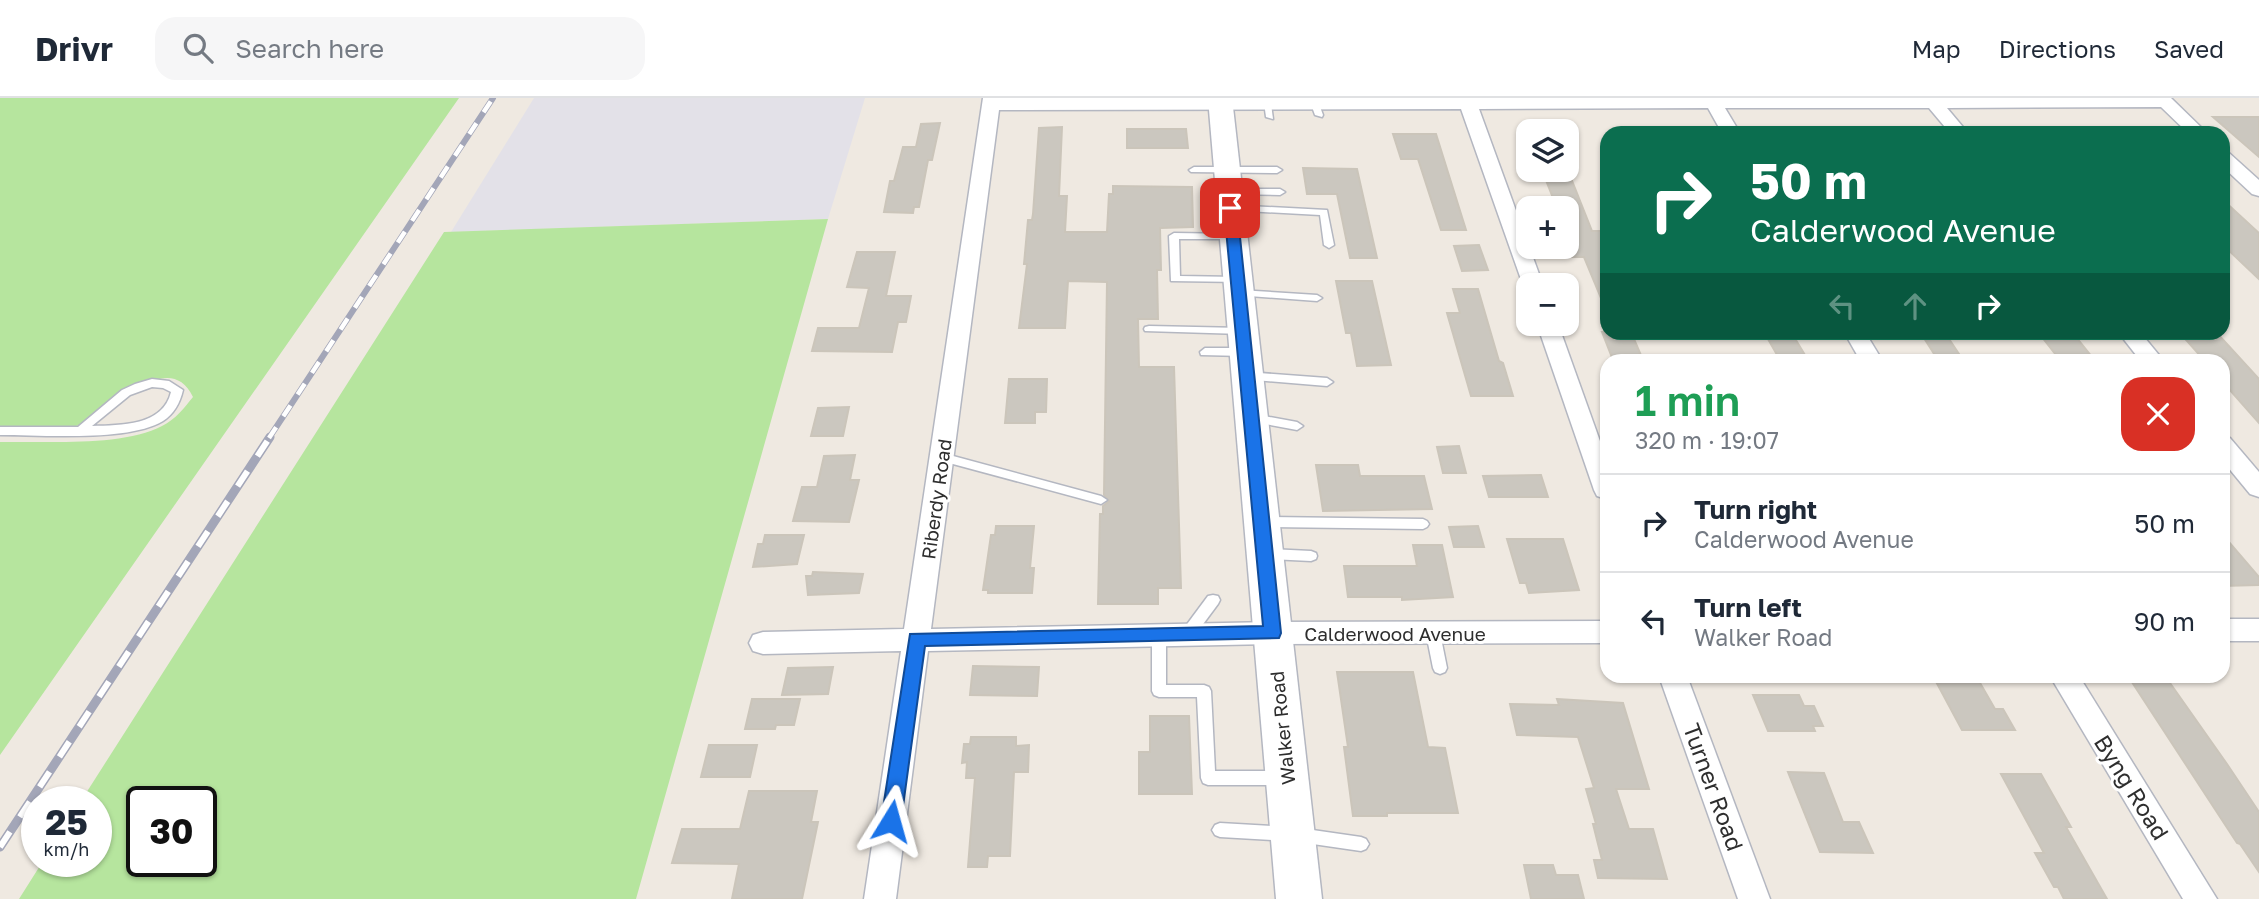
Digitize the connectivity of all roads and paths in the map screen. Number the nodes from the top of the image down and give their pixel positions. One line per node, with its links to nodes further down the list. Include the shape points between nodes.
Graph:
1 (1932, 100): 2 (street); 7 (street); 11 (street)
2 (2163, 100): 12 (street)
3 (1083, 101): 4 (street); 8 (street)
4 (1156, 101): 5 (street)
5 (1220, 101): 9 (street, via 1268,110); 17 (main road, Walker Road)
6 (1466, 101): 7 (street); 9 (street); 19 (street)
7 (1711, 101): 10 (street)
8 (992, 102): 34 (street, Riberdy Road)
9 (1317, 106)
10 (1727, 126)
11 (1953, 126)
12 (2191, 126)
13 (2230, 163): 15 (street)
14 (1277, 170): 17 (lane)
15 (2259, 190)
16 (1280, 192): 17 (lane)
17 (1223, 195): 18 (lane, via 1324,212); 20 (main road, Walker Road); 20 (lane, via 1174,236 1175,279)
18 (1329, 245)
19 (1529, 273)
20 (1238, 286): 21 (lane); 26 (main road, Walker Road)
21 (1317, 298)
22 (1149, 329): 26 (lane)
23 (1551, 336): 35 (street)
24 (2135, 340): 27 (street)
25 (1205, 352): 26 (lane)
26 (1245, 353): 28 (lane); 29 (main road, Walker Road)
27 (2146, 354)
28 (1327, 382)
29 (1251, 417): 30 (lane); 39 (main road, Walker Road)
30 (1297, 426)
31 (82, 429): 31 (lane, via 152,422 176,402 177,390 168,383 150,382 108,405); 32 (lane)
32 (0, 431)
33 (2230, 454): 36 (street)
34 (942, 457): 37 (lane); 49 (street, Riberdy Road)
35 (1600, 473)
36 (2259, 488)
37 (1101, 500)
38 (1423, 524): 39 (lane)
39 (1263, 538): 40 (lane); 45 (main road, Walker Road)
40 (1311, 556)
41 (1213, 600): 48 (lane)
42 (2230, 630): 43 (street)
43 (2259, 630)
44 (1600, 632): 46 (street, Calderwood Avenue)
45 (1272, 633): 46 (street, Calderwood Avenue); 48 (street, Calderwood Avenue); 54 (main road, Walker Road)
46 (1433, 633): 51 (lane)
47 (1159, 635): 48 (street, Calderwood Avenue); 49 (street, Calderwood Avenue); 54 (lane, via 1158,691 1204,691 1208,778)
48 (1187, 635)
49 (917, 639): 50 (street, Calderwood Avenue); 58 (street, Riberdy Road)
50 (763, 643)
51 (1440, 668)
52 (1676, 683): 60 (street, Turner Road)
53 (2068, 683): 61 (street, Byng Road)
54 (1287, 778): 56 (main road, Walker Road)
55 (1220, 830): 56 (lane)
56 (1292, 834): 57 (lane); 59 (main road, Walker Road)
57 (1361, 844)
58 (880, 899)
59 (1299, 899)
60 (1754, 899)
61 (2201, 899)

